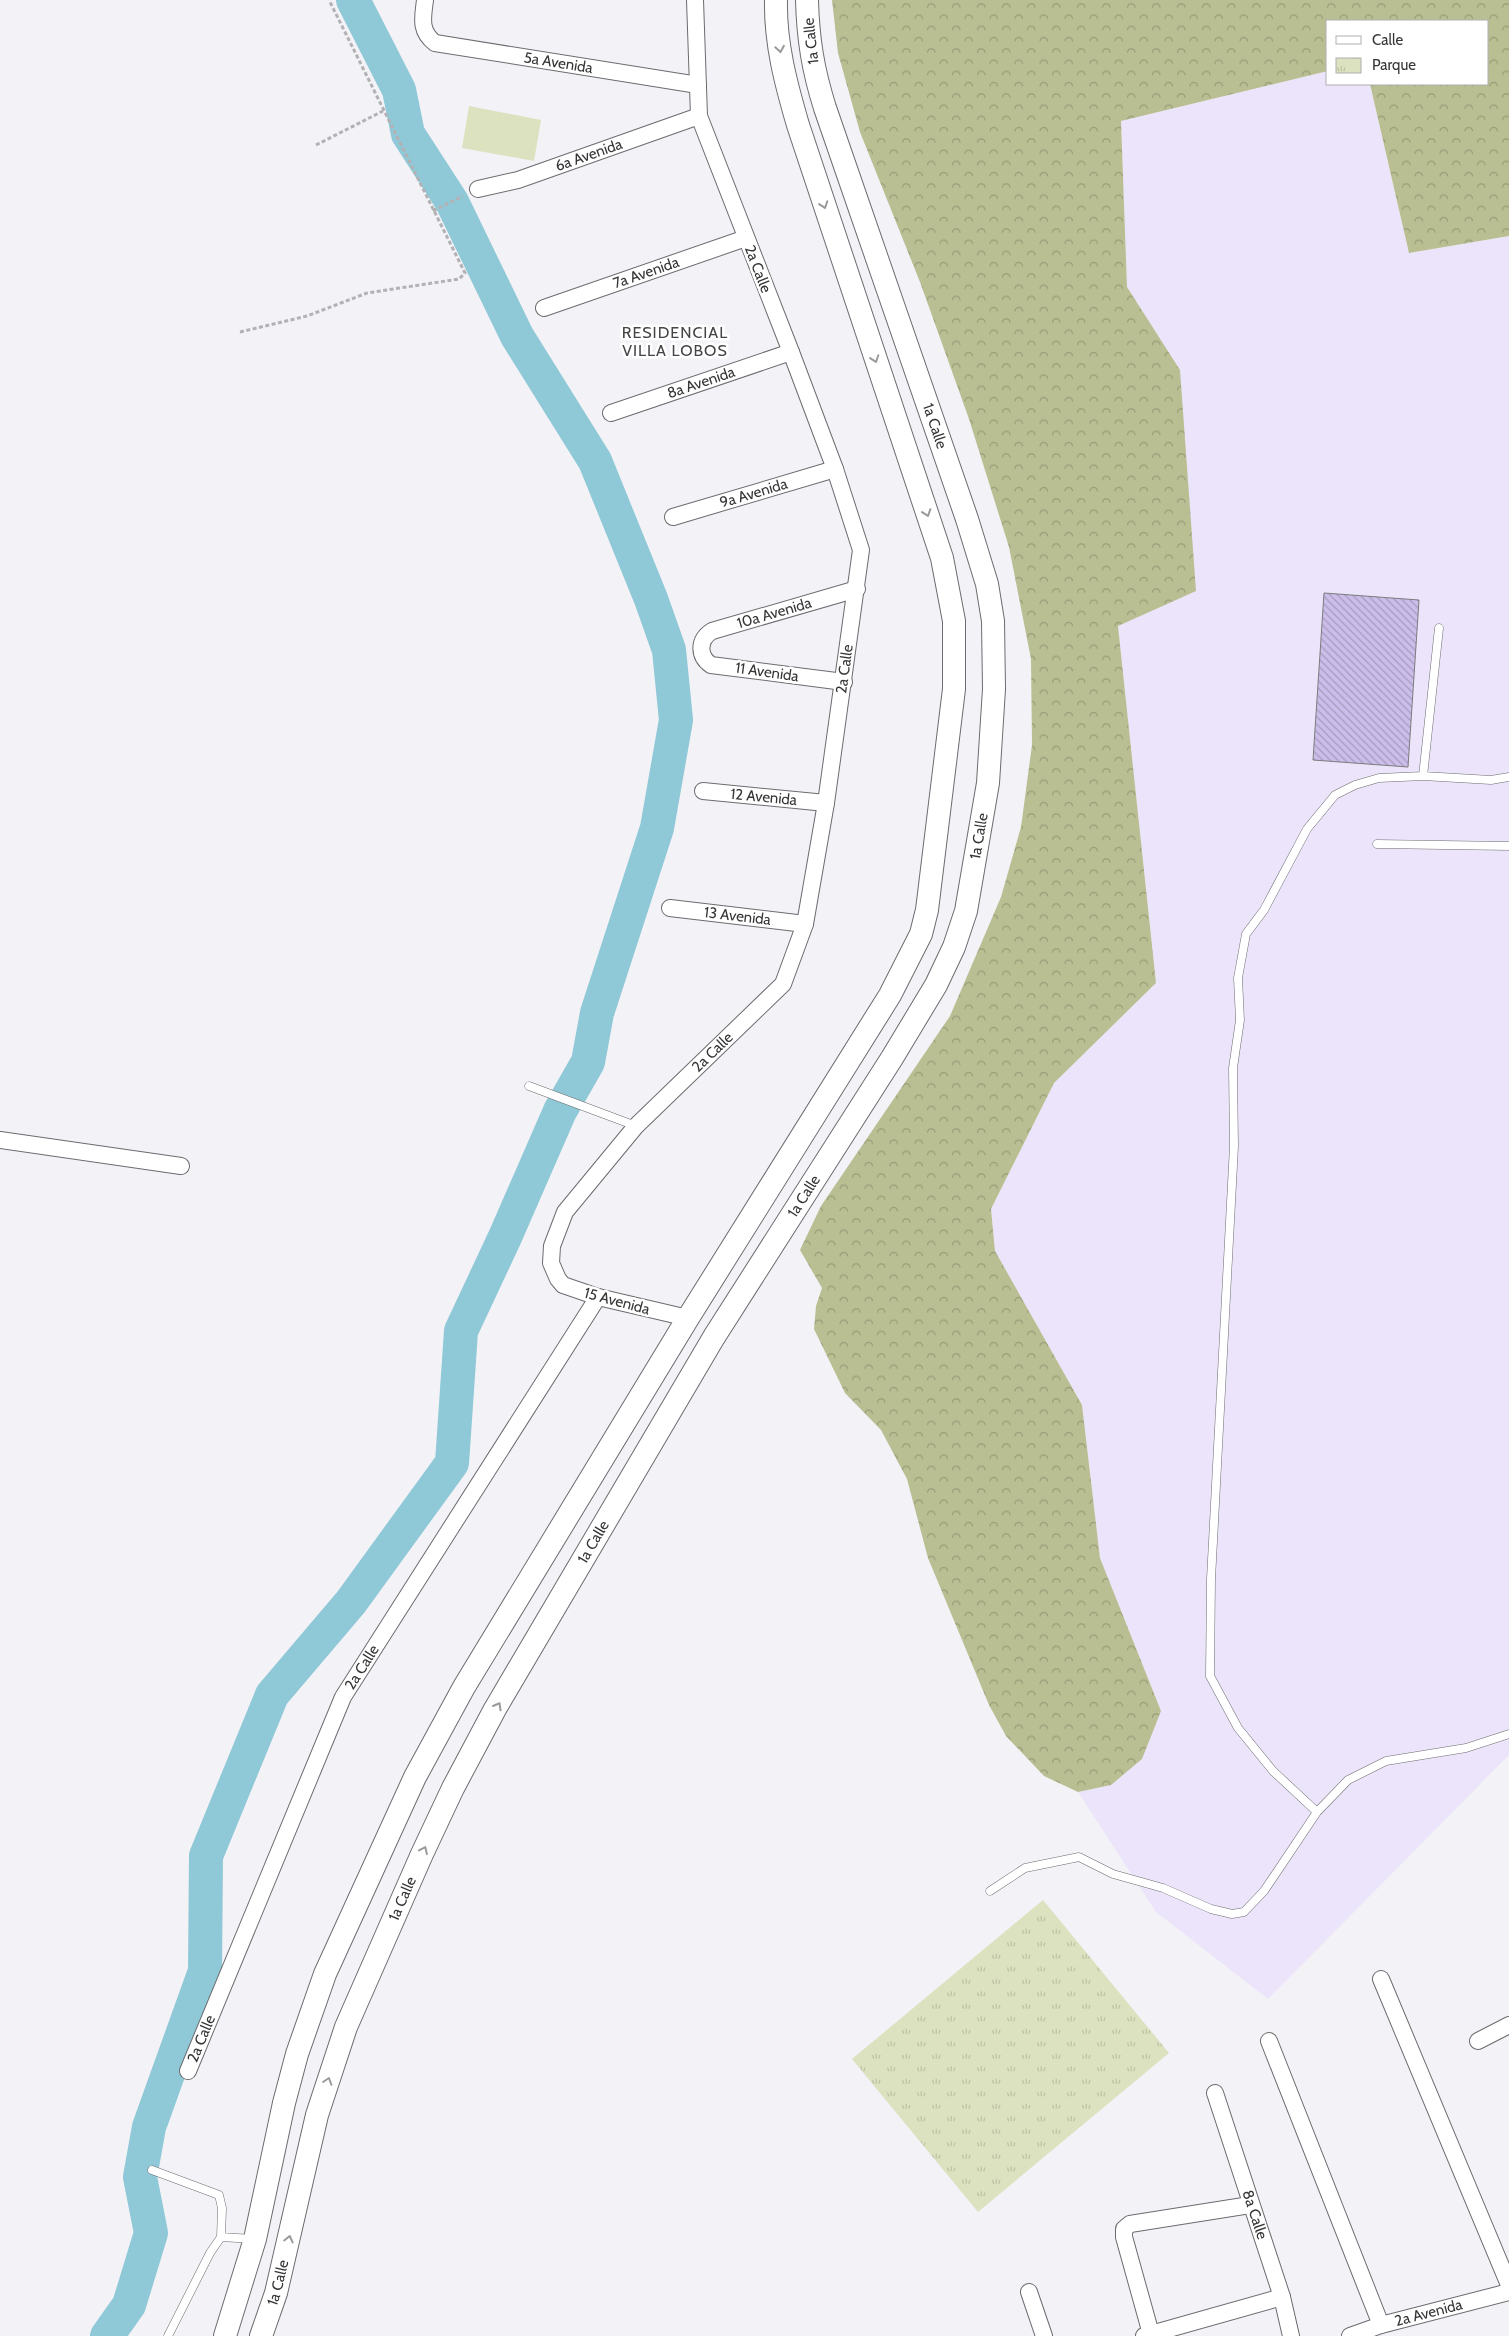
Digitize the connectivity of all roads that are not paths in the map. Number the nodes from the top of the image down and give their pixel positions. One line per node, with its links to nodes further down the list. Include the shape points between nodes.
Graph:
1 (425, 0): 5 (street, 5a Avenida, via 424,31 435,43)
2 (696, 0): 5 (street, 2a Calle)
3 (776, 0): 32 (main road, 1a Calle, one-way to 32, via 786,85 942,558 954,621 954,689 927,910 921,934 867,1033)
4 (807, 0): 55 (main road, 1a Calle, one-way to 4, via 276,2293 318,2114 346,2027 453,1788 495,1709 714,1338 919,1014 954,947 966,911 988,783 994,689 993,621 987,584 822,99 809,44)
5 (698, 85): 6 (street, 2a Calle)
6 (699, 116): 7 (street, 6a Avenida, via 518,180); 8 (street, 2a Calle)
7 (472, 192)
8 (746, 238): 9 (street, 7a Avenida); 10 (street, 2a Calle)
9 (544, 308)
10 (791, 352): 11 (street, 8a Avenida); 12 (street, 2a Calle)
11 (611, 413)
12 (834, 469): 13 (street, 9a Avenida); 14 (street, 2a Calle, via 861,550)
13 (673, 517)
14 (857, 589): 16 (street, 10a Avenida, via 712,631 703,640); 17 (street, 2a Calle)
15 (1439, 628): 18 (lane)
16 (701, 648): 17 (street, 11 Avenida, via 705,660 712,665)
17 (844, 682): 21 (street, 2a Calle)
18 (1424, 776): 19 (lane, via 1491,780); 34 (lane, via 1379,778 1335,795 1307,829 1264,910 1246,934 1238,978 1240,1020 1233,1068 1234,1146 1211,1579 1210,1676 1238,1728 1273,1771)
19 (1509, 777)
20 (703, 790): 21 (street, 12 Avenida)
21 (826, 803): 25 (street, 2a Calle)
22 (1376, 844): 23 (lane)
23 (1509, 846)
24 (670, 908): 25 (street, 13 Avenida)
25 (804, 924): 27 (street, 2a Calle, via 784,984)
26 (529, 1086): 27 (lane)
27 (636, 1126): 30 (street, 2a Calle, via 565,1212 552,1246)
28 (0, 1140): 29 (street)
29 (181, 1166)
30 (553, 1271): 31 (street, 15 Avenida, via 563,1285)
31 (598, 1297): 32 (street, 15 Avenida); 40 (street, 2a Calle, via 343,1697)
32 (688, 1318): 45 (main road, 1a Calle, via 464,1687 387,1836 325,1974 297,2054)
33 (1509, 1734): 34 (lane, via 1466,1748 1386,1761 1348,1780)
34 (1318, 1812): 35 (lane, via 1264,1891 1244,1912 1232,1914 1211,1909 1163,1888 1113,1874 1079,1858 1025,1868)
35 (990, 1891)
36 (1381, 1978): 46 (street)
37 (1509, 2025): 39 (street)
38 (1269, 2041): 50 (street)
39 (1478, 2041)
40 (188, 2071)
41 (1215, 2093): 43 (street, 8a Calle)
42 (152, 2170): 44 (lane, via 219,2195)
43 (1250, 2205): 49 (street, 8a Calle); 51 (street, via 1130,2224 1124,2229)
44 (221, 2237): 45 (lane); 53 (lane, via 210,2252)
45 (255, 2239): 54 (main road, 1a Calle)
46 (1509, 2285)
47 (1029, 2292): 56 (street)
48 (1509, 2292): 50 (street, 2a Avenida)
49 (1282, 2297): 51 (street); 57 (street, 8a Calle)
50 (1381, 2325): 52 (street, 2a Avenida)
51 (1148, 2335)
52 (1354, 2335)
53 (168, 2336)
54 (225, 2336)
55 (261, 2336)
56 (1044, 2336)
57 (1291, 2336)

